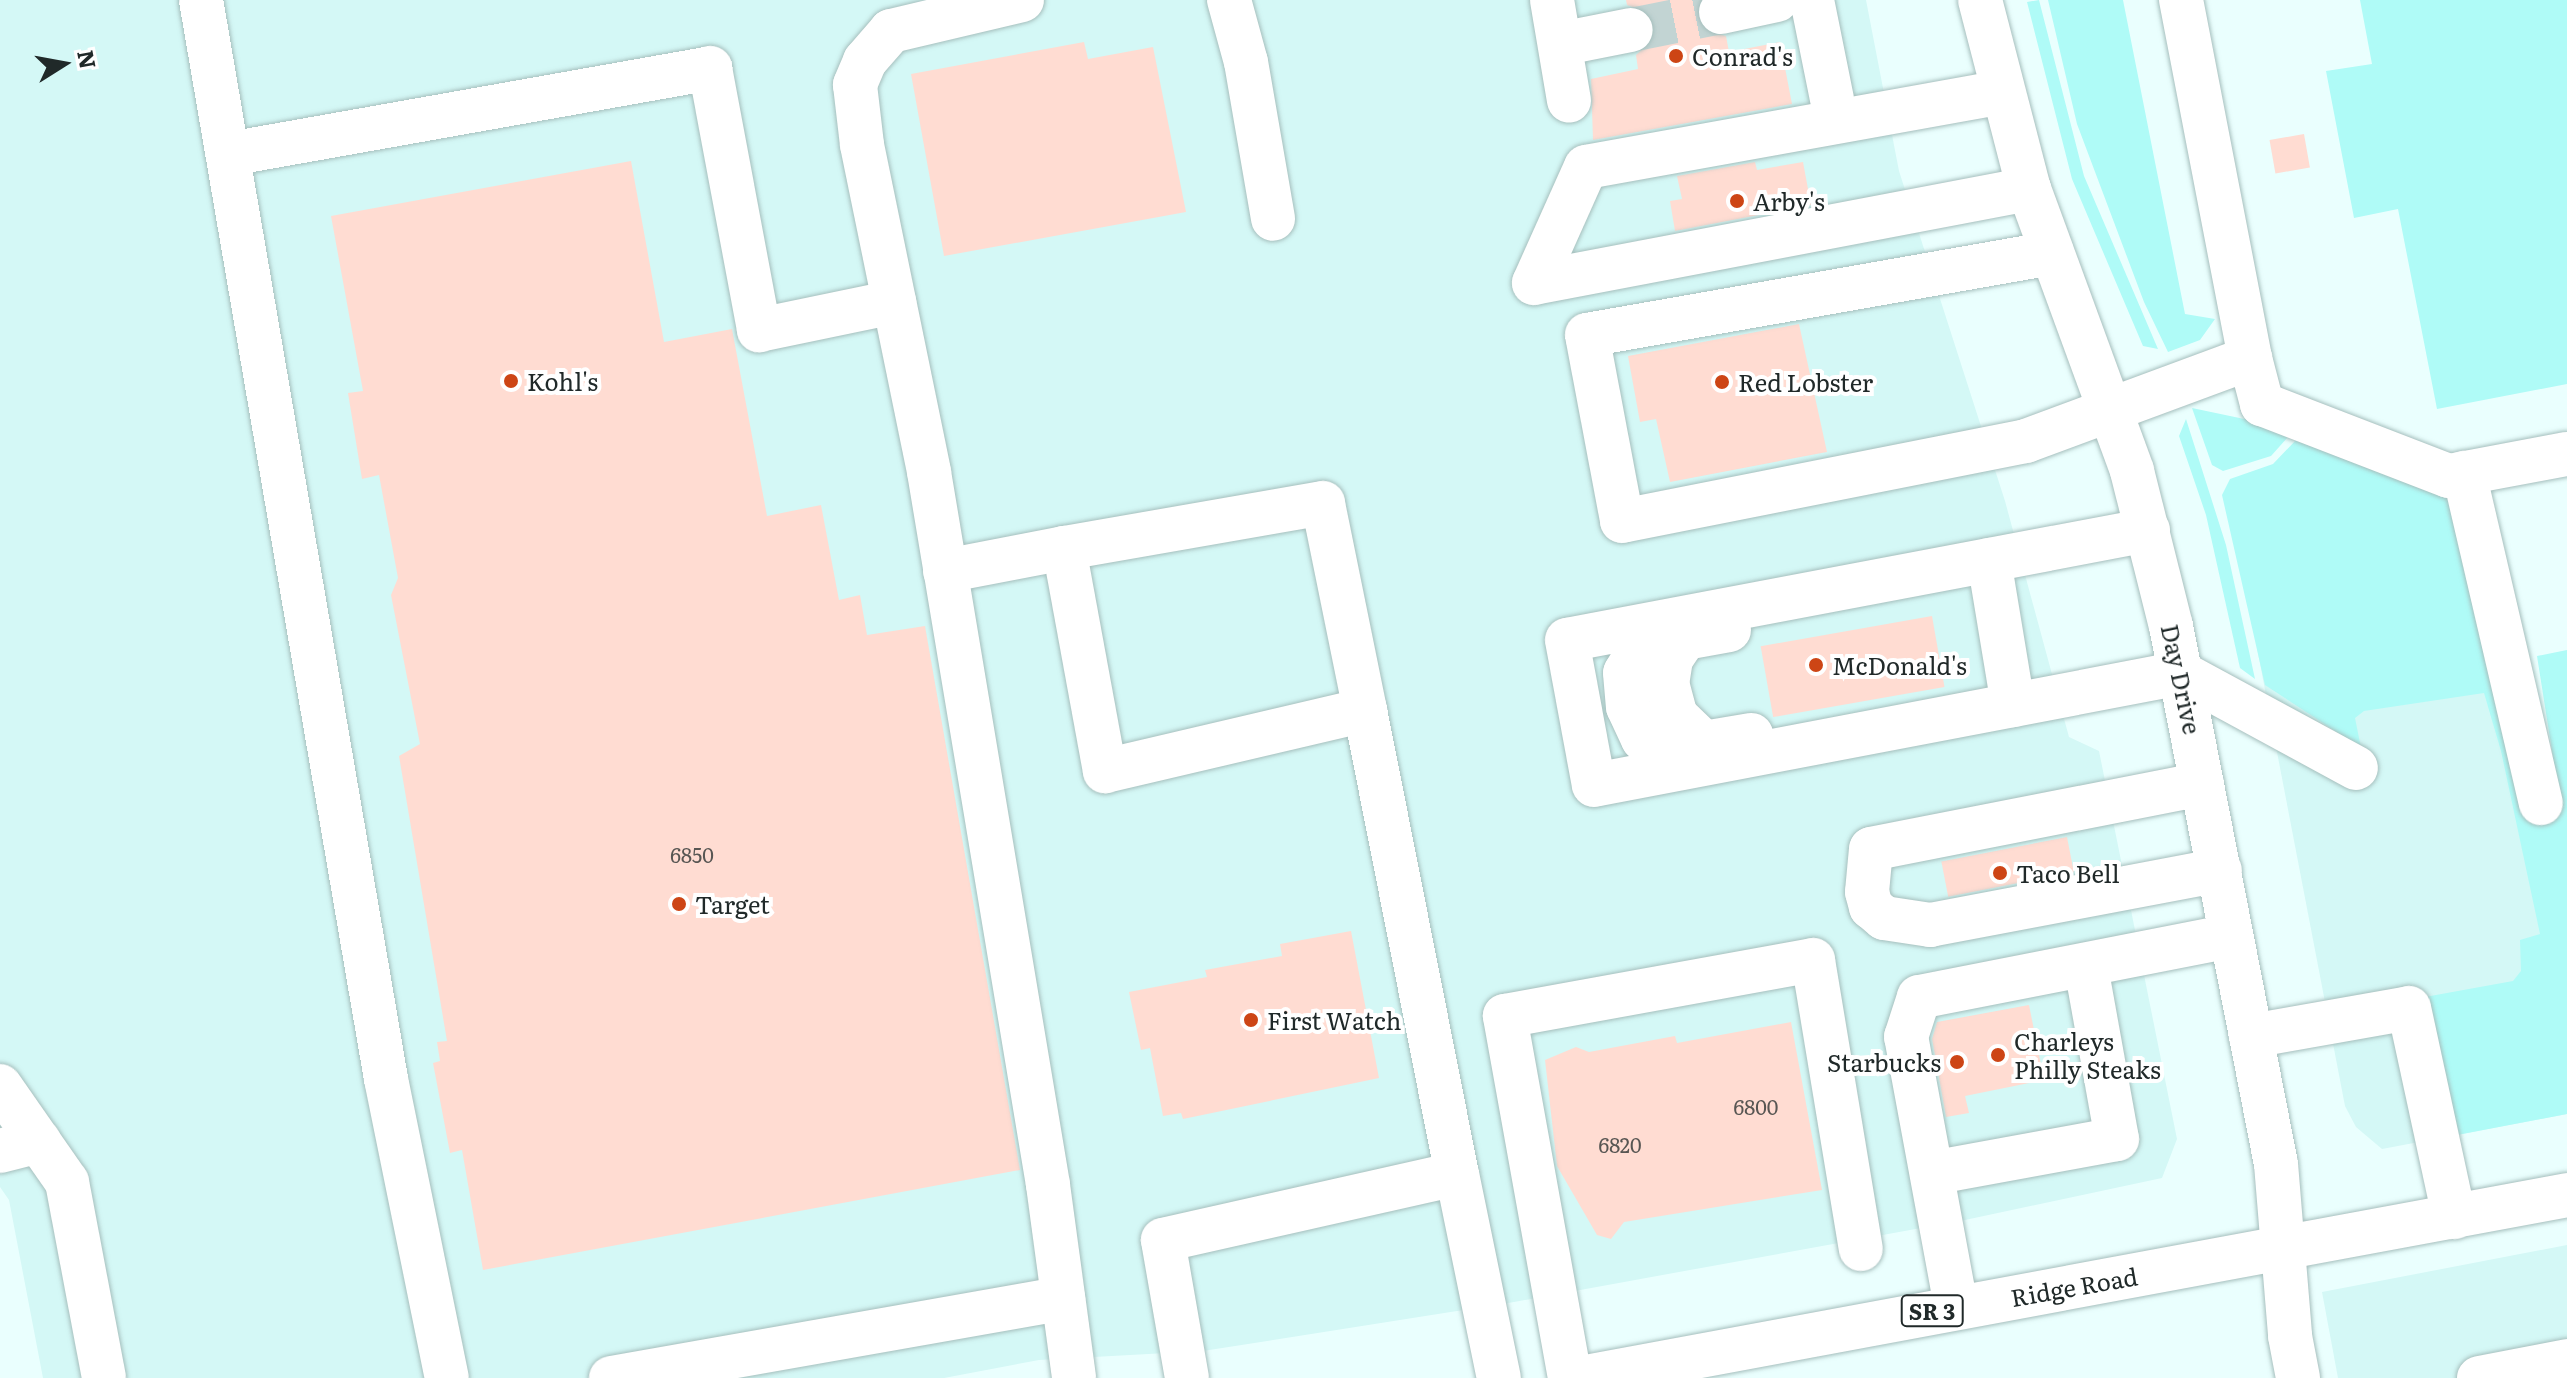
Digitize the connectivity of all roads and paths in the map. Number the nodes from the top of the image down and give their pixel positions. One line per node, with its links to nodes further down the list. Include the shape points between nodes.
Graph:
1 (201, 0): 15 (street)
2 (1022, 0): 19 (street, via 891,31 865,61 855,85 862,145)
3 (1229, 0): 17 (street, via 1246,62)
4 (1552, 0): 11 (street)
5 (1777, 0): 9 (street)
6 (1812, 0): 13 (street)
7 (1980, 0): 12 (street, Day Drive)
8 (2181, 0): 20 (street)
9 (1721, 12)
10 (1631, 30): 11 (street)
11 (1560, 44): 14 (street)
12 (2001, 92): 16 (street, Day Drive); 16 (street, via 1586,167 1534,283)
13 (1832, 99)
14 (1569, 101)
15 (229, 154): 19 (street, via 710,68 759,330); 52 (street, via 386,1079)
16 (2029, 189): 18 (street, Day Drive)
17 (1273, 219)
18 (2052, 253): 21 (street, Day Drive); 21 (street, via 1587,335 1622,521 2026,441)
19 (894, 302): 27 (street)
20 (2250, 358): 21 (street); 23 (street, via 2262,404 2449,476)
21 (2112, 411): 24 (street, Day Drive)
22 (2567, 454): 23 (street)
23 (2464, 473): 35 (street)
24 (2148, 530): 26 (street); 29 (street, Day Drive)
25 (1064, 548): 27 (street); 31 (street, via 1323,503); 31 (street, via 1105,771)
26 (1989, 560): 28 (street); 30 (street)
27 (945, 571): 48 (street)
28 (1912, 574): 32 (street, via 1869,603 1685,638 1671,659 1667,683 1676,716 1704,743 1929,703); 32 (street, via 1567,640 1594,785)
29 (2181, 673): 30 (street); 33 (street); 34 (street, Day Drive)
30 (2013, 705): 32 (street)
31 (1365, 710): 43 (street)
32 (1957, 716)
33 (2356, 768)
34 (2202, 784): 36 (street, Day Drive); 36 (street, via 1871,849 1866,877 1871,907 1901,923 1930,925)
35 (2541, 803)
36 (2220, 870): 37 (street, Day Drive)
37 (2231, 936): 38 (street); 39 (street, Day Drive)
38 (2086, 966): 42 (street, via 1919,997 1906,1037); 42 (street, via 2117,1139)
39 (2251, 1036): 45 (street, via 2409,1008); 47 (street, Day Drive, via 2276,1164)
40 (0, 1086): 41 (street)
41 (20, 1146): 51 (street, via 67,1182)
42 (1932, 1173): 49 (street)
43 (1457, 1174): 55 (street, via 1163,1240); 56 (street)
44 (2567, 1195): 45 (street, Ridge Road / SR 3)
45 (2454, 1217): 47 (street, Ridge Road / SR 3)
46 (1861, 1249): 57 (street, via 1813,960 1505,1016)
47 (2283, 1249): 49 (street, Ridge Road / SR 3); 59 (street, Day Drive)
48 (1063, 1298): 53 (street); 54 (street)
49 (1956, 1306): 58 (street, Ridge Road / SR 3)
50 (2567, 1361): 60 (street)
51 (104, 1378)
52 (447, 1378)
53 (611, 1378)
54 (1074, 1378)
55 (1187, 1378)
56 (1499, 1378)
57 (1570, 1378)
58 (1581, 1378)
59 (2298, 1378)
60 (2479, 1378)

